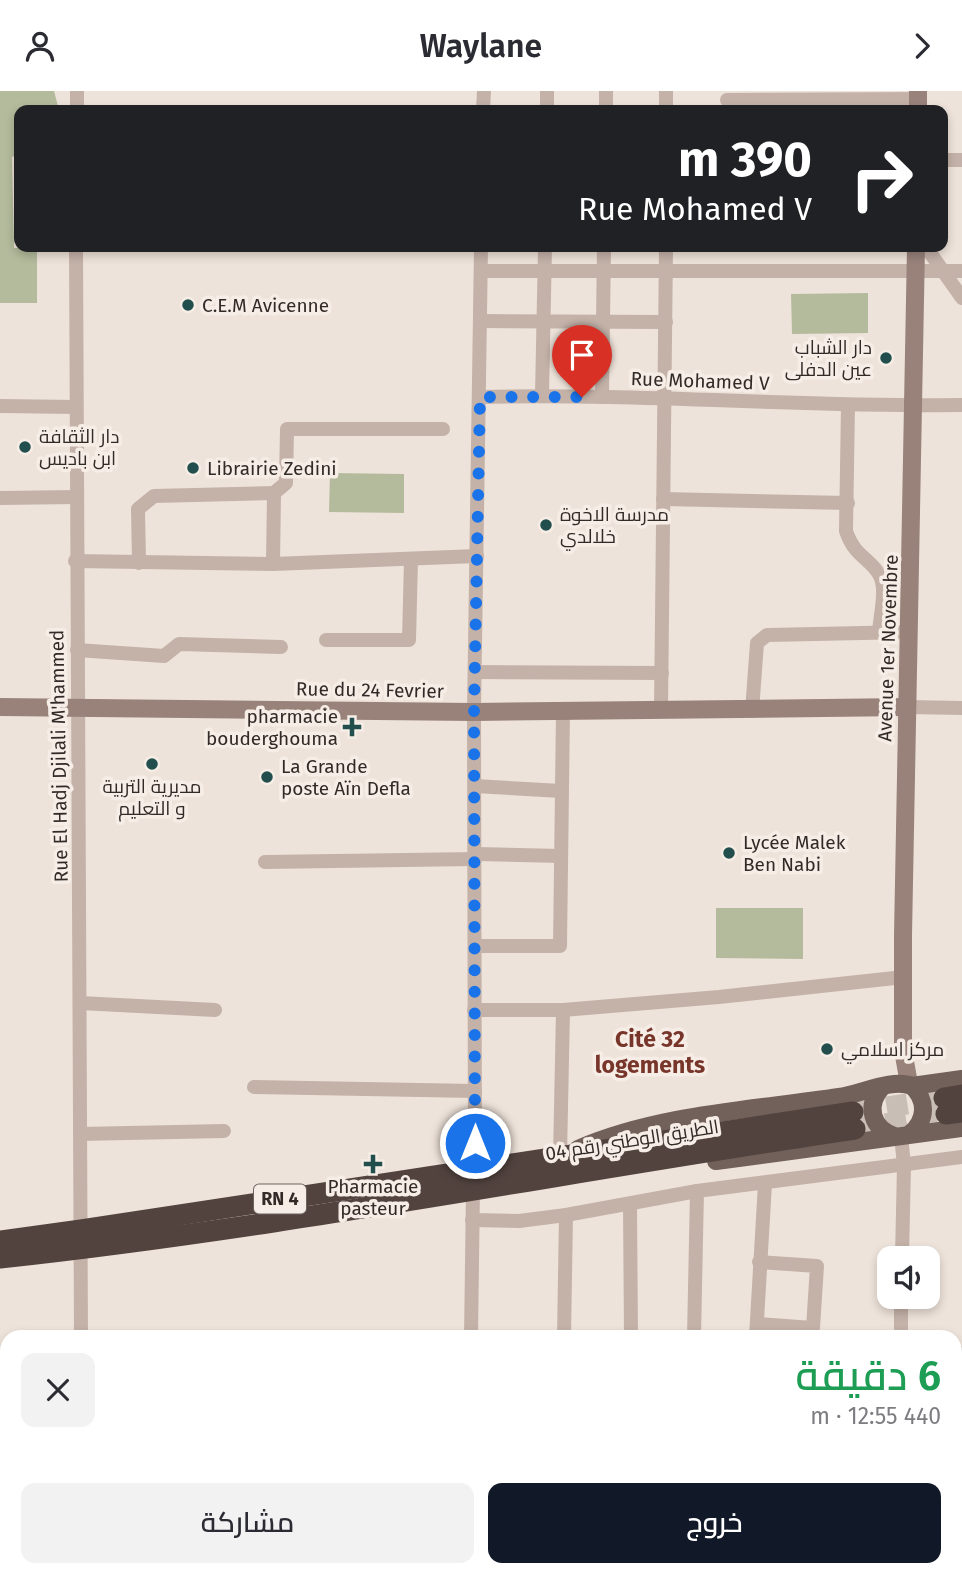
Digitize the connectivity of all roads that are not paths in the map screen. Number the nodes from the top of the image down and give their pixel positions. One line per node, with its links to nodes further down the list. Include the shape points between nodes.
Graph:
1 (727, 100): 2 (street)
2 (918, 100)
3 (76, 252): 30 (street, Rue El Hadj Djilali M'hammed)
4 (481, 252): 14 (street)
5 (544, 252): 15 (street)
6 (604, 252): 11 (street)
7 (666, 252): 12 (street)
8 (916, 252): 10 (street, Avenue 1er Novembre)
9 (929, 252): 13 (street)
10 (916, 269): 12 (street); 13 (street); 29 (street, Avenue 1er Novembre)
11 (604, 270): 12 (street); 15 (street); 20 (street)
12 (666, 270): 21 (street)
13 (941, 270): 16 (street); 17 (street)
14 (481, 271): 15 (street); 18 (street)
15 (544, 271): 19 (street)
16 (962, 271)
17 (962, 298)
18 (481, 321): 19 (street); 23 (street)
19 (543, 322): 20 (street); 22 (street)
20 (602, 322): 21 (street); 24 (street)
21 (666, 322): 25 (street)
22 (542, 396): 23 (street, Rue Mohamed V); 24 (street, Rue Mohamed V)
23 (480, 397): 37 (street)
24 (603, 397): 25 (street, Rue Mohamed V)
25 (664, 397): 26 (street, Rue Mohamed V); 35 (street)
26 (848, 405): 29 (street, Rue Mohamed V); 36 (street)
27 (962, 405): 29 (street, Rue Mohamed V)
28 (0, 406): 30 (street)
29 (914, 406): 43 (street, Avenue 1er Novembre)
30 (76, 407): 33 (street, Rue El Hadj Djilali M'hammed)
31 (443, 429): 32 (street, via 287,429 286,483)
32 (274, 493): 40 (street, via 154,496 138,509); 41 (street)
33 (76, 497): 34 (street); 39 (street, Rue El Hadj Djilali M'hammed)
34 (0, 498)
35 (663, 499): 36 (street); 48 (street)
36 (848, 503): 42 (street, via 846,531 851,545 879,575 882,586)
37 (477, 556): 38 (street); 47 (street)
38 (411, 559): 41 (street); 44 (street, via 408,640)
39 (75, 561): 40 (street); 46 (street, Rue El Hadj Djilali M'hammed)
40 (139, 563): 41 (street)
41 (273, 564)
42 (879, 632): 43 (street); 55 (street, via 767,635 757,643)
43 (910, 632): 50 (street, Avenue 1er Novembre)
44 (326, 640)
45 (281, 647): 46 (street, via 179,644 164,656)
46 (77, 650): 51 (street, Rue El Hadj Djilali M'hammed)
47 (475, 672): 48 (street); 56 (street)
48 (662, 673): 54 (street)
49 (0, 707): 51 (street, Rue du 24 Fevrier)
50 (907, 707): 52 (street); 55 (street, Rue du 24 Fevrier); 63 (street, Avenue 1er Novembre)
51 (79, 708): 56 (street, Rue du 24 Fevrier); 64 (street, Rue El Hadj Djilali M'hammed)
52 (962, 708)
53 (563, 711): 54 (street, Rue du 24 Fevrier); 56 (street, Rue du 24 Fevrier); 58 (street)
54 (661, 711): 55 (street, Rue du 24 Fevrier)
55 (752, 711)
56 (474, 712): 57 (street)
57 (475, 786): 58 (street); 59 (street)
58 (561, 791): 60 (street)
59 (476, 856): 60 (street); 61 (street); 62 (street)
60 (561, 856): 62 (street, via 560,946)
61 (265, 862)
62 (475, 946): 66 (street)
63 (904, 977): 67 (street); 68 (street, Avenue 1er Novembre)
64 (80, 1003): 65 (street); 76 (street, Rue El Hadj Djilali M'hammed)
65 (215, 1010)
66 (474, 1010): 67 (street); 73 (street)
67 (563, 1010): 78 (street)
68 (903, 1050): 70 (street, Avenue 1er Novembre); 71 (street, Avenue 1er Novembre, via 898,1069)
69 (962, 1079): 70 (main road)
70 (911, 1085): 71 (main road); 77 (main road, via 924,1109 920,1123)
71 (885, 1086): 77 (main road, via 876,1094 872,1111 879,1127); 78 (main road, RN 4, via 638,1129)
72 (254, 1087): 73 (street)
73 (475, 1091): 81 (street)
74 (955, 1109): 77 (main road, RN 4)
75 (224, 1131): 76 (street)
76 (80, 1134): 90 (street, Rue El Hadj Djilali M'hammed)
77 (902, 1135): 80 (street); 82 (main road, RN 4, via 602,1176)
78 (560, 1157): 81 (highway, الطريق الوطني رقم 04 / RN 4); 82 (highway, الطريق الوطني رقم 04 / RN 4, via 854,1120)
79 (962, 1157): 80 (street)
80 (904, 1165): 83 (street); 89 (street)
81 (474, 1179): 82 (highway, الطريق الوطني رقم 04 / RN 4); 87 (street); 90 (highway, الطريق الوطني رقم 04 / RN 4)
82 (537, 1179)
83 (765, 1184): 84 (street); 92 (street)
84 (698, 1191): 85 (street); 98 (street)
85 (630, 1205): 86 (street); 97 (street)
86 (566, 1215): 87 (street); 96 (street)
87 (472, 1220): 95 (street)
88 (0, 1241): 90 (highway, الطريق الوطني رقم 04 / RN 4)
89 (902, 1246)
90 (81, 1248): 91 (highway, الطريق الوطني رقم 04 / RN 4); 94 (street, Rue El Hadj Djilali M'hammed)
91 (0, 1258)
92 (759, 1262): 99 (street); 99 (street, via 817,1266 813,1328)
93 (901, 1309): 100 (street)
94 (81, 1330)
95 (471, 1330)
96 (564, 1330)
97 (631, 1330)
98 (694, 1330)
99 (757, 1330)
100 (901, 1330)

